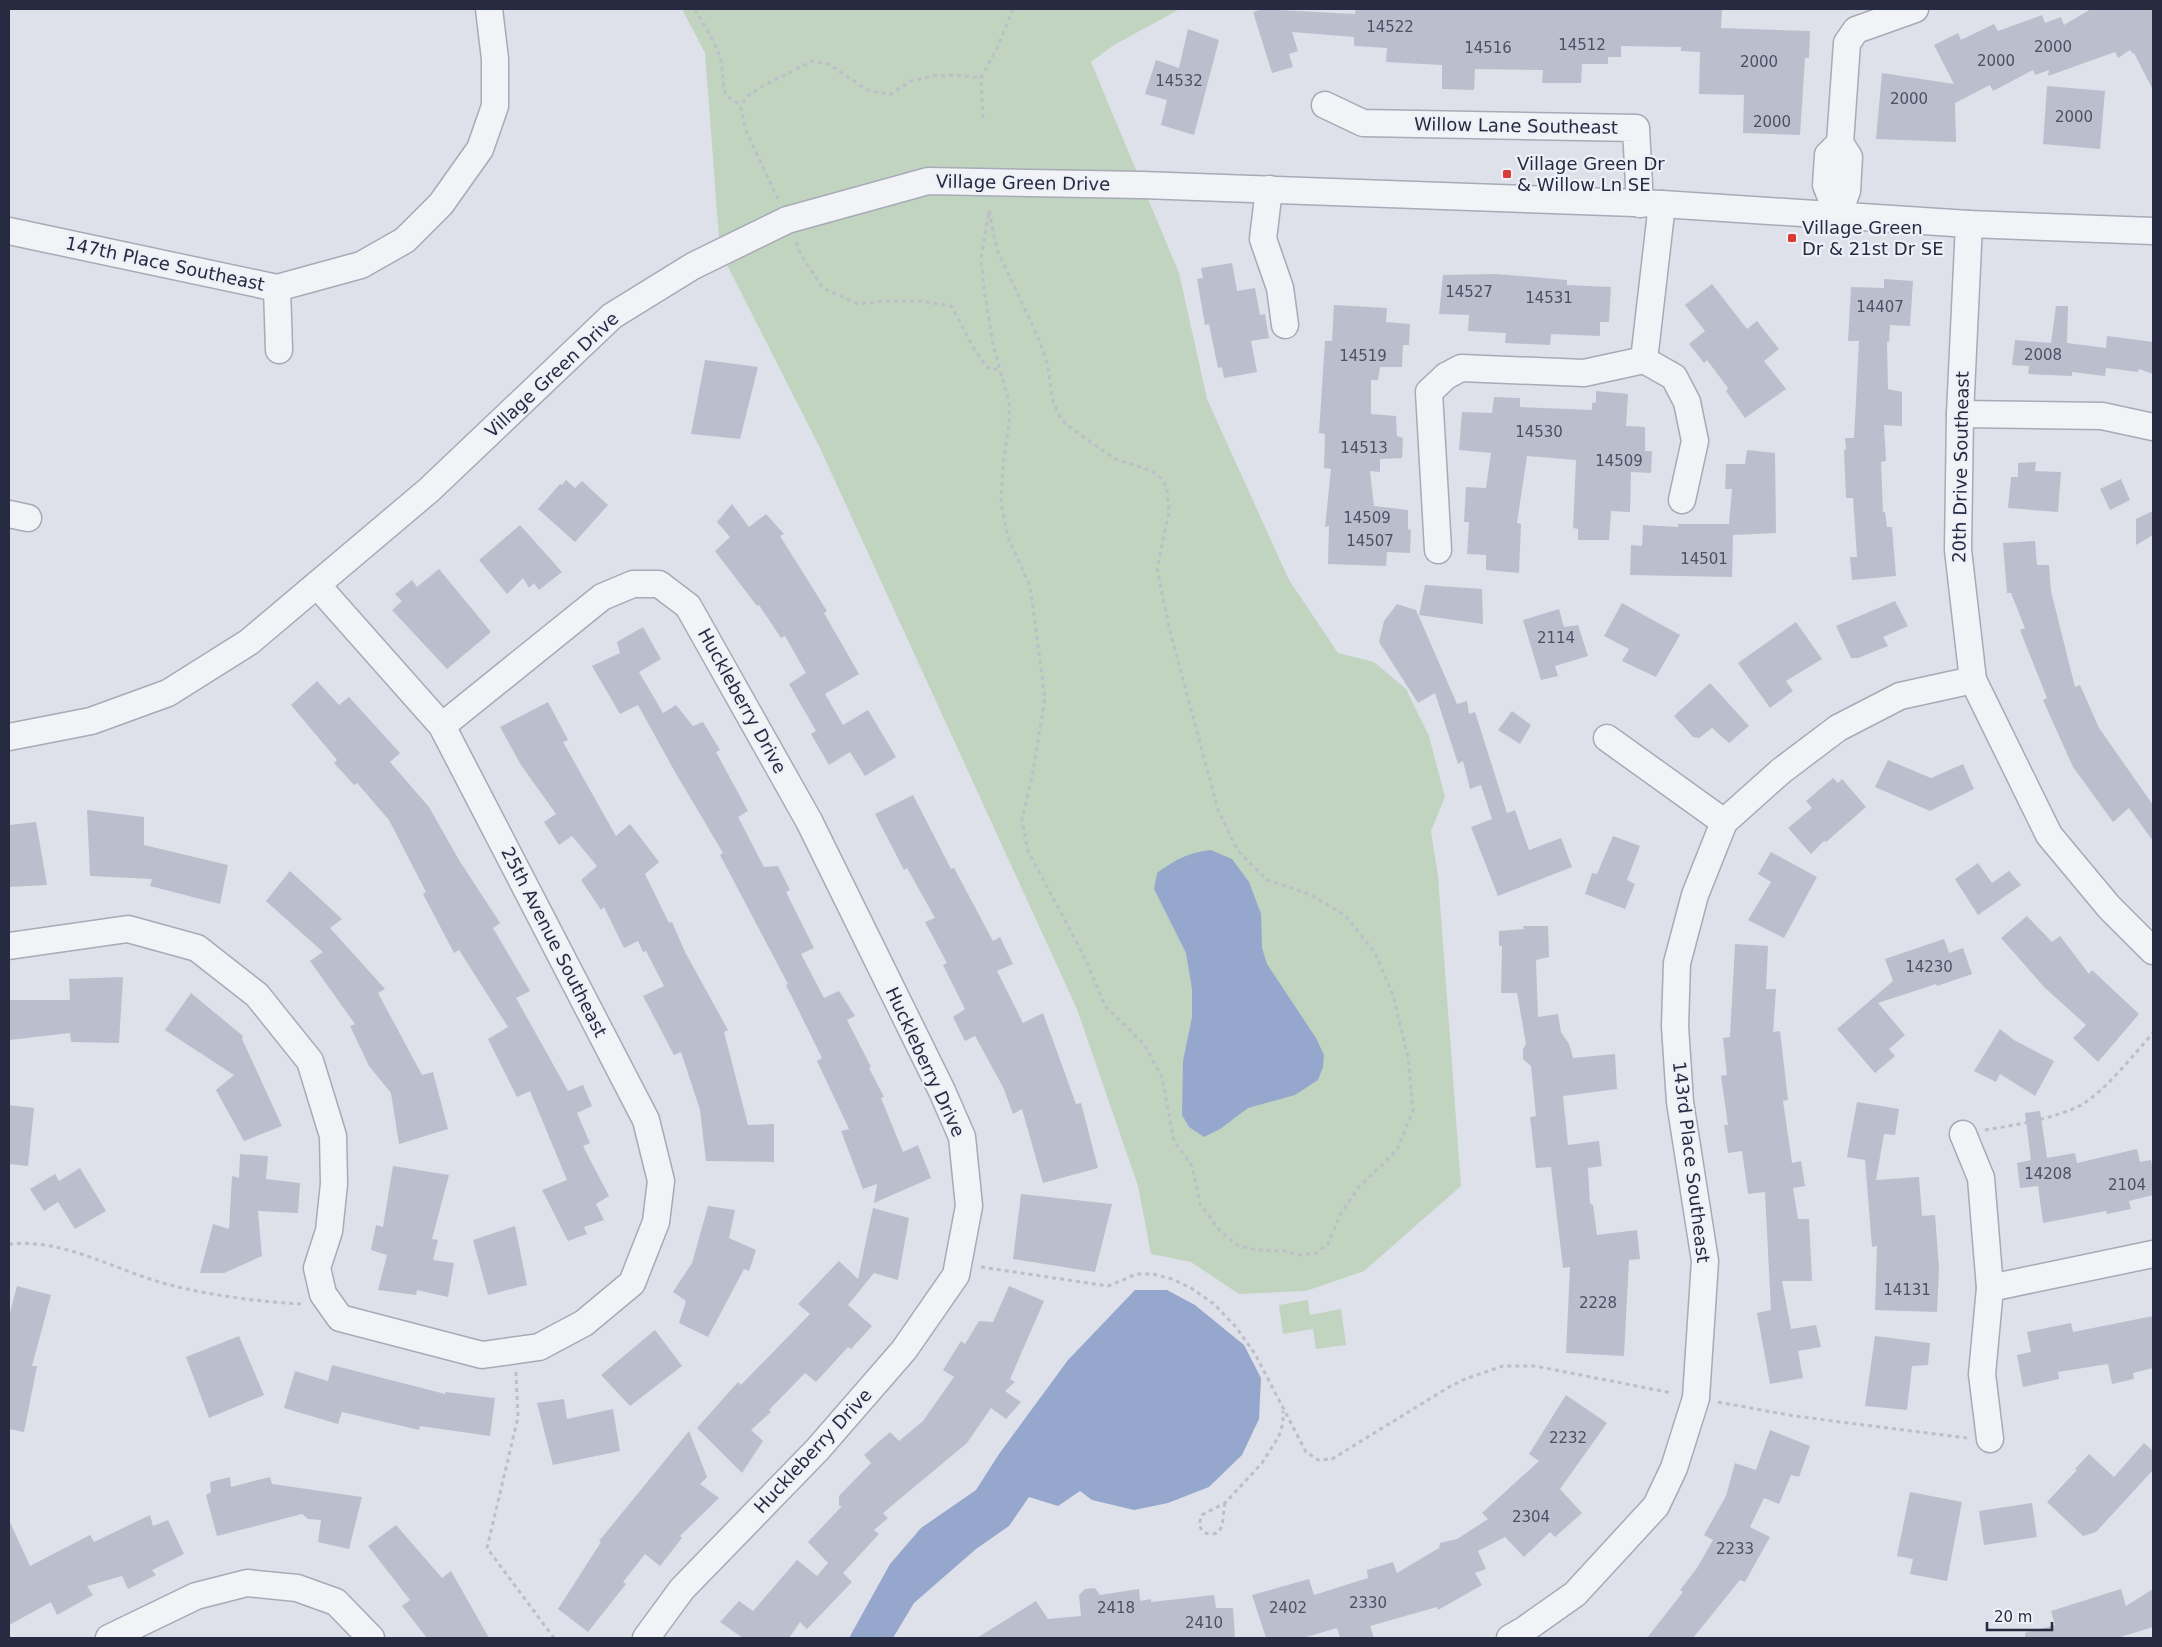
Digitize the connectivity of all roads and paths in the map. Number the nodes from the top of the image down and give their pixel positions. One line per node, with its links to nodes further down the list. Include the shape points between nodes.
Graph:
1 (489, 9): 15 (street, 147th Place Southeast, via 495,59 495,106 480,150 441,204 405,240 361,266)
2 (695, 9): 6 (path, via 713,39 721,62 726,96)
3 (1013, 9): 7 (path, via 998,48 981,78)
4 (1915, 9): 11 (street, via 1856,30 1846,43 1840,143 1828,155 1826,185)
5 (1325, 105): 9 (street, Willow Lane Southeast, via 1363,123 1636,128)
6 (742, 106)
7 (983, 118)
8 (1269, 189): 9 (street, Village Green Drive); 16 (street, via 1263,239 1280,288); 23 (street, Village Green Drive, via 928,181 787,220 693,266 612,316 429,490)
9 (1651, 204): 11 (street, Village Green Drive); 18 (street)
10 (989, 211): 10 (path, via 997,250 1040,339 1053,401 1060,417 1066,425 1115,459 1150,470 1161,478 1167,488 1169,512 1157,569 1218,810 1238,851 1266,880 1310,894 1345,915 1374,953 1393,995 1408,1057 1413,1110 1397,1150 1359,1187 1341,1213 1328,1244 1316,1253 1299,1255 1238,1246 1220,1231 1200,1204 1192,1166 1174,1141 1162,1077 1143,1043 1105,1006 1085,958 1028,851 1022,820 1045,698 1030,586 1008,537 1001,502 1010,425 1009,402 993,345 984,289 981,258)
11 (1838, 215): 12 (street, Village Green Drive)
12 (1969, 224): 14 (street, Village Green Drive); 19 (street, 20th Drive Southeast)
13 (9, 231): 15 (street, 147th Place Southeast)
14 (2153, 231)
15 (277, 288): 17 (street)
16 (1285, 325)
17 (279, 350)
18 (1644, 360): 21 (street, via 1674,378 1687,402 1695,440); 22 (street, via 1584,373 1461,368 1446,376 1429,392)
19 (1960, 414): 20 (street, via 2102,416); 24 (street, 20th Drive Southeast, via 1958,550)
20 (2153, 427)
21 (1682, 500)
22 (1438, 550)
23 (316, 585): 25 (street, 25th Avenue Southeast); 26 (street, Village Green Drive, via 249,642 168,693 91,721)
24 (1972, 680): 28 (street, 143rd Place Southeast, via 1900,696 1838,728 1781,771); 30 (street, 20th Drive Southeast, via 2049,835 2109,907)
25 (442, 726): 35 (street, Huckleberry Drive, via 602,597 633,584 659,584 688,606 809,821 962,1136 969,1206); 38 (street, 25th Avenue Southeast, via 646,1120 661,1181 656,1222 632,1283 584,1323 539,1347)
26 (9, 737)
27 (1607, 738): 28 (street)
28 (1724, 822): 39 (street, 143rd Place Southeast, via 1695,895 1677,963 1675,1026 1680,1102 1705,1261)
29 (9, 946): 37 (street, via 128,929 197,948 257,995 310,1061 333,1136 334,1184 329,1231 317,1268)
30 (2153, 951)
31 (2153, 1033): 32 (path, via 2091,1098 2076,1108 2026,1123)
32 (1963, 1134): 36 (street, via 1981,1178)
33 (9, 1244): 37 (path, via 26,1242 81,1253 174,1286 273,1303)
34 (2153, 1254): 36 (street)
35 (958, 1263): 40 (path, via 1108,1286 1137,1274 1172,1279 1214,1304 1236,1327 1255,1354); 46 (street, Huckleberry Drive, via 956,1275 904,1350 817,1450 682,1589)
36 (1990, 1288): 41 (street, via 1982,1374)
37 (327, 1299): 38 (street, 25th Avenue Southeast, via 340,1318 482,1355)
38 (515, 1350): 45 (path, via 518,1417 487,1548)
39 (1696, 1398): 40 (path, via 1536,1366 1503,1366 1466,1378 1332,1459 1318,1460 1306,1452); 41 (path, via 1794,1416); 47 (street, 143rd Place Southeast, via 1674,1468 1656,1506 1575,1594)
40 (1283, 1408): 42 (path, via 1283,1423 1274,1446)
41 (1990, 1439)
42 (1225, 1503): 42 (path, via 1202,1515 1199,1524 1204,1532 1215,1534 1222,1527)
43 (109, 1638): 44 (street, via 196,1596 247,1582 297,1588 336,1602)
44 (371, 1638)
45 (554, 1638)
46 (646, 1638)
47 (1510, 1638)

